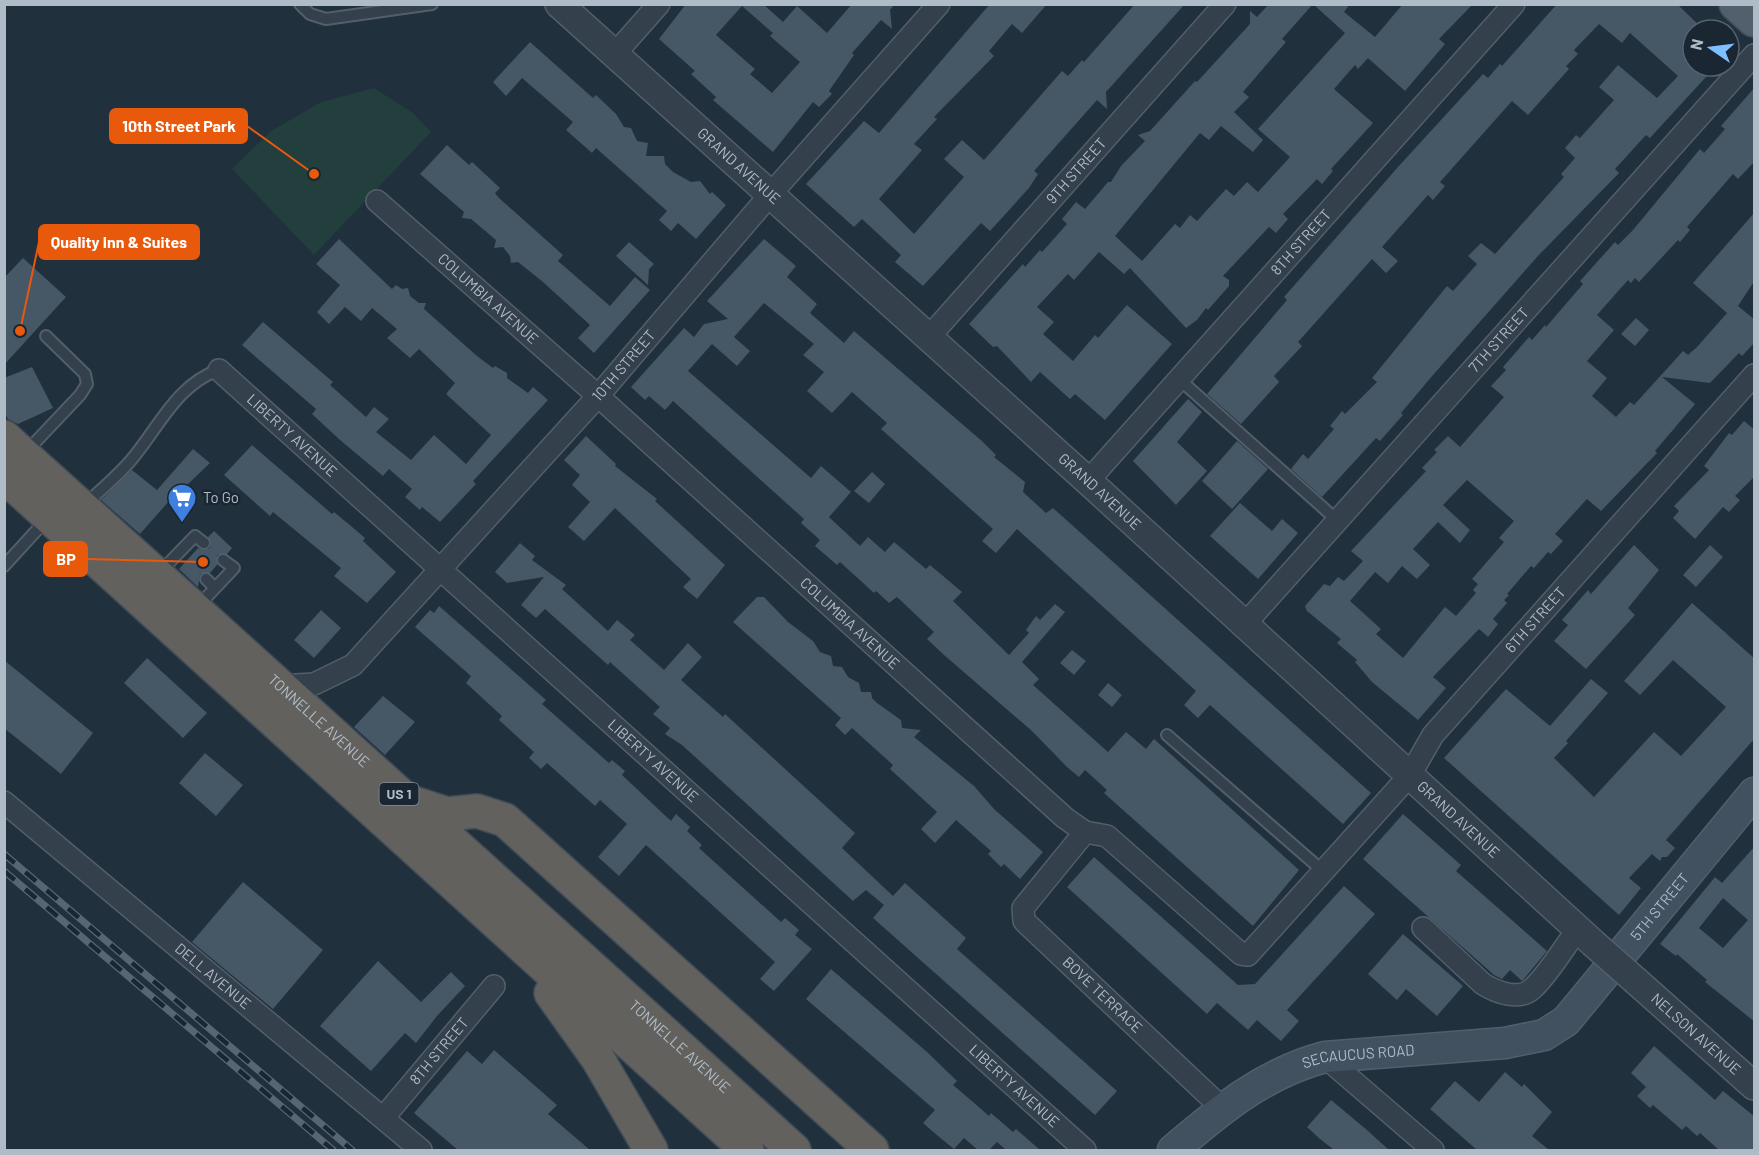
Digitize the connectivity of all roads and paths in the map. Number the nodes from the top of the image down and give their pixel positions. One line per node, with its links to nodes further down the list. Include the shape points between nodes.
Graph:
1 (300, 4): 2 (lane, via 310,14 326,19)
2 (432, 4)
3 (559, 4): 10 (street, GRAND AVENUE)
4 (658, 4): 10 (street)
5 (939, 4): 12 (street, 10TH STREET)
6 (1225, 4): 15 (street, 9TH STREET)
7 (1514, 4): 18 (street, 8TH STREET)
8 (1736, 4): 9 (main road)
9 (1755, 20)
10 (614, 55): 12 (street, GRAND AVENUE)
11 (1755, 56): 24 (street, 7TH STREET)
12 (770, 196): 15 (street, GRAND AVENUE); 19 (street, 10TH STREET)
13 (376, 201): 19 (street, COLUMBIA AVENUE)
14 (46, 336): 20 (lane, via 85,374 87,384 80,395)
15 (929, 337): 21 (street, GRAND AVENUE)
16 (219, 370): 22 (lane, via 188,385 131,460); 29 (street, LIBERTY AVENUE)
17 (1755, 375): 37 (street, 6TH STREET, via 1433,735)
18 (1179, 379): 21 (street, 8TH STREET); 24 (lane)
19 (598, 396): 29 (street, 10TH STREET); 41 (street, COLUMBIA AVENUE)
20 (11, 456): 22 (highway, TONNELLE AVENUE / US 1); 23 (highway, TONNELLE AVENUE / US 1)
21 (1088, 481): 33 (street, GRAND AVENUE)
22 (82, 508): 27 (highway, TONNELLE AVENUE / US 1)
23 (49, 517): 28 (lane); 44 (highway, TONNELLE AVENUE / US 1)
24 (1338, 521): 33 (street, 7TH STREET)
25 (204, 543): 27 (lane, via 195,536 182,557)
26 (224, 560): 31 (lane, via 234,568)
27 (151, 564): 32 (lane); 34 (highway, TONNELLE AVENUE / US 1)
28 (4, 566)
29 (441, 570): 35 (street, 10TH STREET, via 352,665 314,684); 58 (street, LIBERTY AVENUE)
30 (206, 579): 31 (lane)
31 (215, 588): 32 (lane)
32 (201, 603): 34 (lane, via 236,632)
33 (1245, 624): 37 (street, GRAND AVENUE)
34 (228, 640): 35 (highway, TONNELLE AVENUE / US 1)
35 (279, 686): 39 (highway, TONNELLE AVENUE / US 1)
36 (1167, 735): 42 (lane)
37 (1410, 774): 42 (street, 6TH STREET); 45 (street, GRAND AVENUE)
38 (1755, 793): 48 (main road, 5TH STREET)
39 (406, 801): 56 (highway, TONNELLE AVENUE / US 1); 57 (highway, via 447,813 477,811 505,820)
40 (4, 802): 52 (street, DELL AVENUE)
41 (1085, 832): 42 (street, COLUMBIA AVENUE, via 1107,836 1241,954 1248,955 1254,950); 51 (street, BOVE TERRACE, via 1023,908 1024,921)
42 (1325, 872)
43 (1423, 928): 45 (street, via 1483,984 1492,990 1518,995 1531,991)
44 (505, 931): 54 (highway, via 598,1059); 55 (highway, TONNELLE AVENUE / US 1)
45 (1585, 936): 46 (street, GRAND AVENUE, bridge)
46 (1636, 981): 50 (street, NELSON AVENUE)
47 (494, 986): 52 (street, 8TH STREET)
48 (1566, 1021): 49 (main road, SECAUCUS ROAD, via 1544,1035 1504,1043)
49 (1325, 1057): 51 (main road, SECAUCUS ROAD, via 1298,1064 1261,1082); 60 (street)
50 (1755, 1086)
51 (1222, 1108): 59 (main road, SECAUCUS ROAD)
52 (384, 1117): 53 (street, DELL AVENUE)
53 (421, 1150)
54 (651, 1150)
55 (747, 1150)
56 (794, 1150)
57 (872, 1150)
58 (1085, 1150)
59 (1173, 1150)
60 (1433, 1150)

